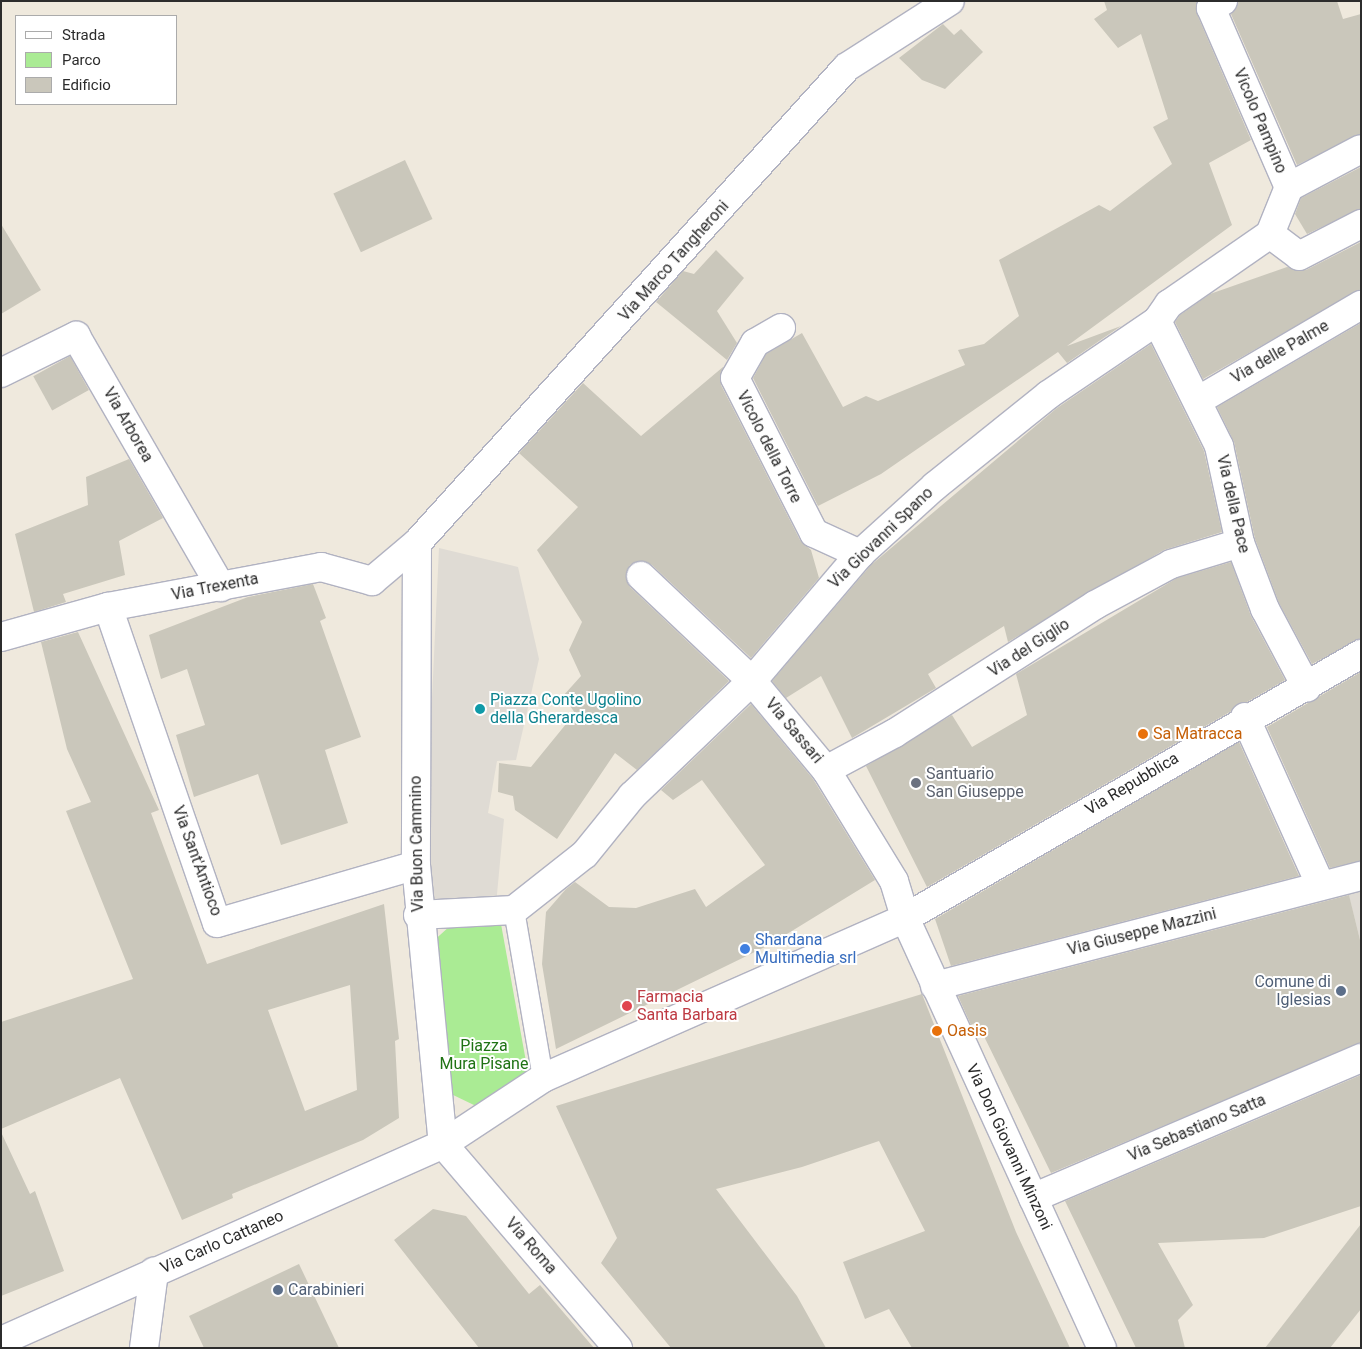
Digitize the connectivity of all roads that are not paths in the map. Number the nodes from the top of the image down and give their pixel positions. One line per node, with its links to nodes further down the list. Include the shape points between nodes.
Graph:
1 (950, 1): 12 (street, Via Marco Tangheroni, via 847,67)
2 (1217, 4): 4 (street, Vicolo Pampino)
3 (1361, 150): 4 (street)
4 (1289, 187): 6 (street, Vicolo Pampino)
5 (1361, 224): 6 (street, via 1299,256)
6 (1270, 234): 8 (street, Via Giovanni Spano, via 1169,304)
7 (1361, 305): 11 (street, Via delle Palme)
8 (1157, 321): 11 (street, Via della Pace); 14 (street, Via Giovanni Spano, via 1048,395 935,486)
9 (782, 328): 14 (street, Vicolo della Torre, via 754,343 735,378 814,533)
10 (1, 373): 16 (street, Via Arborea, via 76,336)
11 (1198, 400): 13 (street, Via della Pace, via 1224,460)
12 (417, 543): 16 (street, Via Trexenta, via 372,581 322,567); 24 (street, Via Buon Cammino)
13 (1240, 543): 21 (street, Via della Pace, via 1265,609); 23 (street, Via del Giglio, via 1172,564 1095,605 895,733)
14 (860, 554): 20 (street, Via Giovanni Spano)
15 (641, 576): 20 (street, Via Sassari)
16 (221, 586): 17 (street, Via Trexenta)
17 (108, 608): 18 (street, Via Trexenta); 24 (street, Via Sant'Antioco, via 217,923)
18 (1, 637)
19 (1361, 654): 21 (street, Via Repubblica)
20 (752, 681): 23 (street, Via Sassari); 27 (street, Via Giovanni Spano, via 632,796 585,854)
21 (1307, 688): 22 (street, Via Repubblica)
22 (1245, 717): 26 (street); 29 (street, Via Repubblica)
23 (826, 770): 29 (street, Via Sassari, via 894,881)
24 (416, 866): 28 (street, Via Buon Cammino)
25 (1355, 877): 26 (street, Via Giuseppe Mazzini)
26 (1321, 886): 30 (street, Via Giuseppe Mazzini)
27 (514, 910): 28 (street); 32 (lane)
28 (418, 915): 33 (street, Via Buon Cammino)
29 (904, 918): 30 (street, Via Don Giovanni Minzoni); 32 (street, Via Repubblica)
30 (935, 986): 34 (street, Via Don Giovanni Minzoni)
31 (1361, 1058): 34 (street, Via Sebastiano Satta)
32 (543, 1078): 33 (street, Via Carlo Cattaneo)
33 (443, 1144): 35 (street, Via Carlo Cattaneo); 38 (street, Via Roma)
34 (1033, 1198): 39 (street, Via Don Giovanni Minzoni)
35 (154, 1272): 36 (street, Via Carlo Cattaneo); 37 (street)
36 (1, 1341)
37 (144, 1348)
38 (618, 1348)
39 (1102, 1348)

